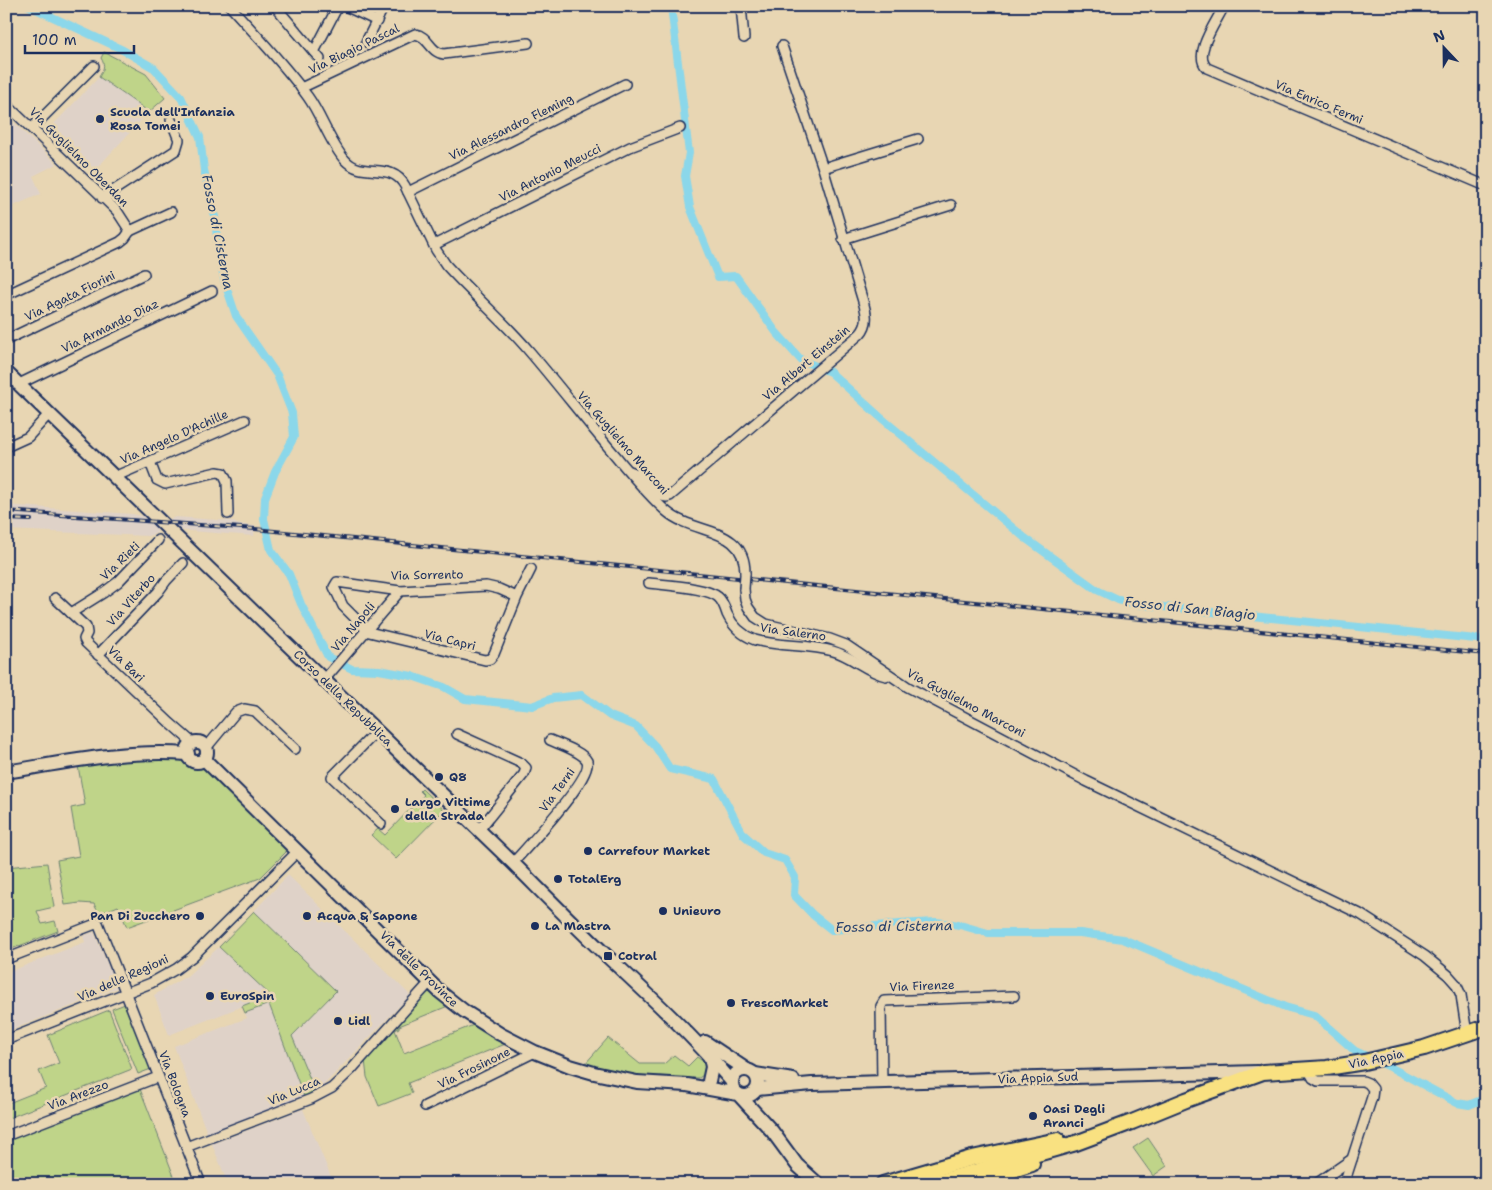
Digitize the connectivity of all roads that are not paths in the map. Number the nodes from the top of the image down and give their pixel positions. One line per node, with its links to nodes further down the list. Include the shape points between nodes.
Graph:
1 (338, 6): 7 (street, via 317,55)
2 (345, 6): 8 (street)
3 (384, 6): 8 (street)
4 (741, 6): 9 (street)
5 (1224, 6): 22 (street, Via Enrico Fermi, via 1202,50 1201,60 1207,68)
6 (231, 7): 15 (street, Via Guglielmo Marconi)
7 (278, 7)
8 (376, 21): 10 (street)
9 (744, 38)
10 (366, 42)
11 (528, 43): 15 (street, Via Biagio Pascal, via 444,54 435,51 424,37 415,34)
12 (782, 46): 21 (street, Via Albert Einstein)
13 (94, 66): 18 (street)
14 (625, 84): 23 (street, Via Alessandro Fleming)
15 (301, 88): 23 (street, Via Guglielmo Marconi, via 345,160 361,170 393,173 401,179)
16 (6, 104): 18 (street, Via Guglielmo Oberdan)
17 (171, 120): 24 (street, via 179,140 176,150)
18 (32, 128): 24 (street, Via Guglielmo Oberdan)
19 (680, 128): 29 (street, Via Antonio Meucci, via 630,147)
20 (918, 139): 21 (street)
21 (823, 168): 28 (street, Via Albert Einstein)
22 (1486, 186)
23 (408, 192): 29 (street, Via Guglielmo Marconi)
24 (102, 198): 27 (street, Via Guglielmo Oberdan, via 122,217)
25 (951, 206): 28 (street)
26 (171, 212): 27 (street)
27 (130, 231): 32 (street, via 118,243)
28 (843, 239): 40 (street, Via Albert Einstein, via 865,311 866,324 861,333 670,496 662,497 642,477)
29 (434, 245): 40 (street, Via Guglielmo Marconi, via 449,268 525,346)
30 (144, 274): 33 (street, Via Agata Fiorini)
31 (212, 291): 35 (street, Via Armando Diaz)
32 (6, 295)
33 (6, 340)
34 (6, 372): 35 (main road, Corso della Repubblica)
35 (19, 384): 36 (main road, Corso della Repubblica)
36 (49, 414): 38 (street, via 28,437); 41 (main road, Corso della Repubblica)
37 (244, 420): 39 (street, Via Angelo D'Achille)
38 (6, 447)
39 (150, 462): 41 (street, Via Angelo D'Achille); 42 (street, via 156,478 163,484 223,473 227,481)
40 (628, 470): 53 (street, Via Guglielmo Marconi, bridge, via 675,518 735,543 744,558 745,599 760,621 838,642)
41 (114, 477): 54 (main road, Corso della Repubblica)
42 (228, 514)
43 (158, 540): 50 (street, Via Rieti, via 118,582)
44 (183, 563): 52 (street, Via Viterbo)
45 (531, 569): 48 (street, Via Capri)
46 (649, 583): 53 (street, Via Salerno, via 714,594 736,628 755,640 832,651 876,673)
47 (400, 591): 48 (street, Via Sorrento, via 486,586); 51 (street, Via Napoli); 51 (street, Via Sorrento, via 336,582 334,591 343,606)
48 (517, 596): 51 (street, Via Capri, via 494,654 485,660)
49 (55, 598): 50 (street, Via Bari)
50 (71, 612): 52 (street, Via Bari, via 87,629 85,641)
51 (366, 630): 54 (street, Via Napoli)
52 (98, 655): 58 (street, Via Bari)
53 (891, 676): 72 (street, Via Guglielmo Marconi, via 1086,780 1368,919 1426,956 1456,984 1461,995)
54 (324, 680): 55 (main road, Corso della Repubblica)
55 (377, 731): 62 (street, via 332,777); 63 (main road, Corso della Repubblica)
56 (457, 734): 63 (street, via 526,768)
57 (550, 740): 65 (street, Via Terni, via 582,755 587,761 587,768 576,789)
58 (190, 749): 60 (main road, via 202,743); 60 (main road, via 194,761 200,762); 61 (main road, via 107,756)
59 (295, 749): 60 (street, via 255,711 247,709 236,712)
60 (206, 753): 64 (main road, Via delle Province, via 208,763)
61 (6, 772)
62 (380, 824)
63 (479, 830): 65 (main road, Corso della Repubblica)
64 (298, 851): 67 (main road, Via delle Province); 68 (street, Via delle Regioni, via 192,957 160,978)
65 (513, 863): 70 (main road, Corso della Repubblica)
66 (6, 959): 68 (street, Via Bologna, via 98,923)
67 (430, 982): 74 (main road, Via delle Province, via 469,1014); 90 (street, Via Lucca, via 332,1088)
68 (126, 993): 73 (street, Via delle Regioni); 79 (street, Via Bologna)
69 (1014, 996): 81 (street, Via Firenze, via 884,1000)
70 (680, 1024): 75 (main road, Corso della Repubblica); 78 (main road, Corso della Repubblica, via 721,1054)
71 (1486, 1027): 72 (main road, Via Appia)
72 (1467, 1034): 76 (main road, Via Appia, via 1382,1058)
73 (6, 1040)
74 (534, 1052): 83 (main road, Via delle Province, via 603,1075 647,1083); 86 (street, Via Frosinone)
75 (709, 1054): 78 (main road, Corso della Repubblica); 80 (main road, via 712,1067)
76 (1308, 1070): 77 (main road, Via Appia); 91 (street, via 1318,1081 1360,1081 1371,1086 1372,1097)
77 (1263, 1072): 81 (main road, Via Appia Sud); 87 (main road, Via Appia)
78 (740, 1074): 80 (main road, Via delle Province); 82 (main road, Via Appia Sud); 84 (main road, via 758,1081); 85 (main road, via 735,1091)
79 (158, 1077): 89 (street, Via Arezzo); 90 (street, Via Bologna)
80 (709, 1081): 83 (main road, Via delle Province)
81 (882, 1083): 82 (main road, Via Appia Sud)
82 (812, 1084): 84 (main road, Via Appia Sud)
83 (687, 1085): 85 (main road, Via delle Province)
84 (756, 1091): 85 (main road, Via delle Province, via 746,1096); 88 (main road)
85 (738, 1094): 88 (main road)
86 (425, 1106)
87 (1132, 1122): 96 (main road, via 972,1158); 97 (main road, via 1083,1140); 98 (main road, via 1065,1152)
88 (772, 1131): 92 (main road)
89 (6, 1136)
90 (186, 1147): 93 (street, Via Bologna)
91 (1352, 1159): 99 (street); 100 (street)
92 (797, 1166): 94 (main road); 95 (main road)
93 (201, 1184)
94 (804, 1184)
95 (818, 1184)
96 (883, 1184)
97 (931, 1184)
98 (969, 1184)
99 (1316, 1184)
100 (1344, 1184)

